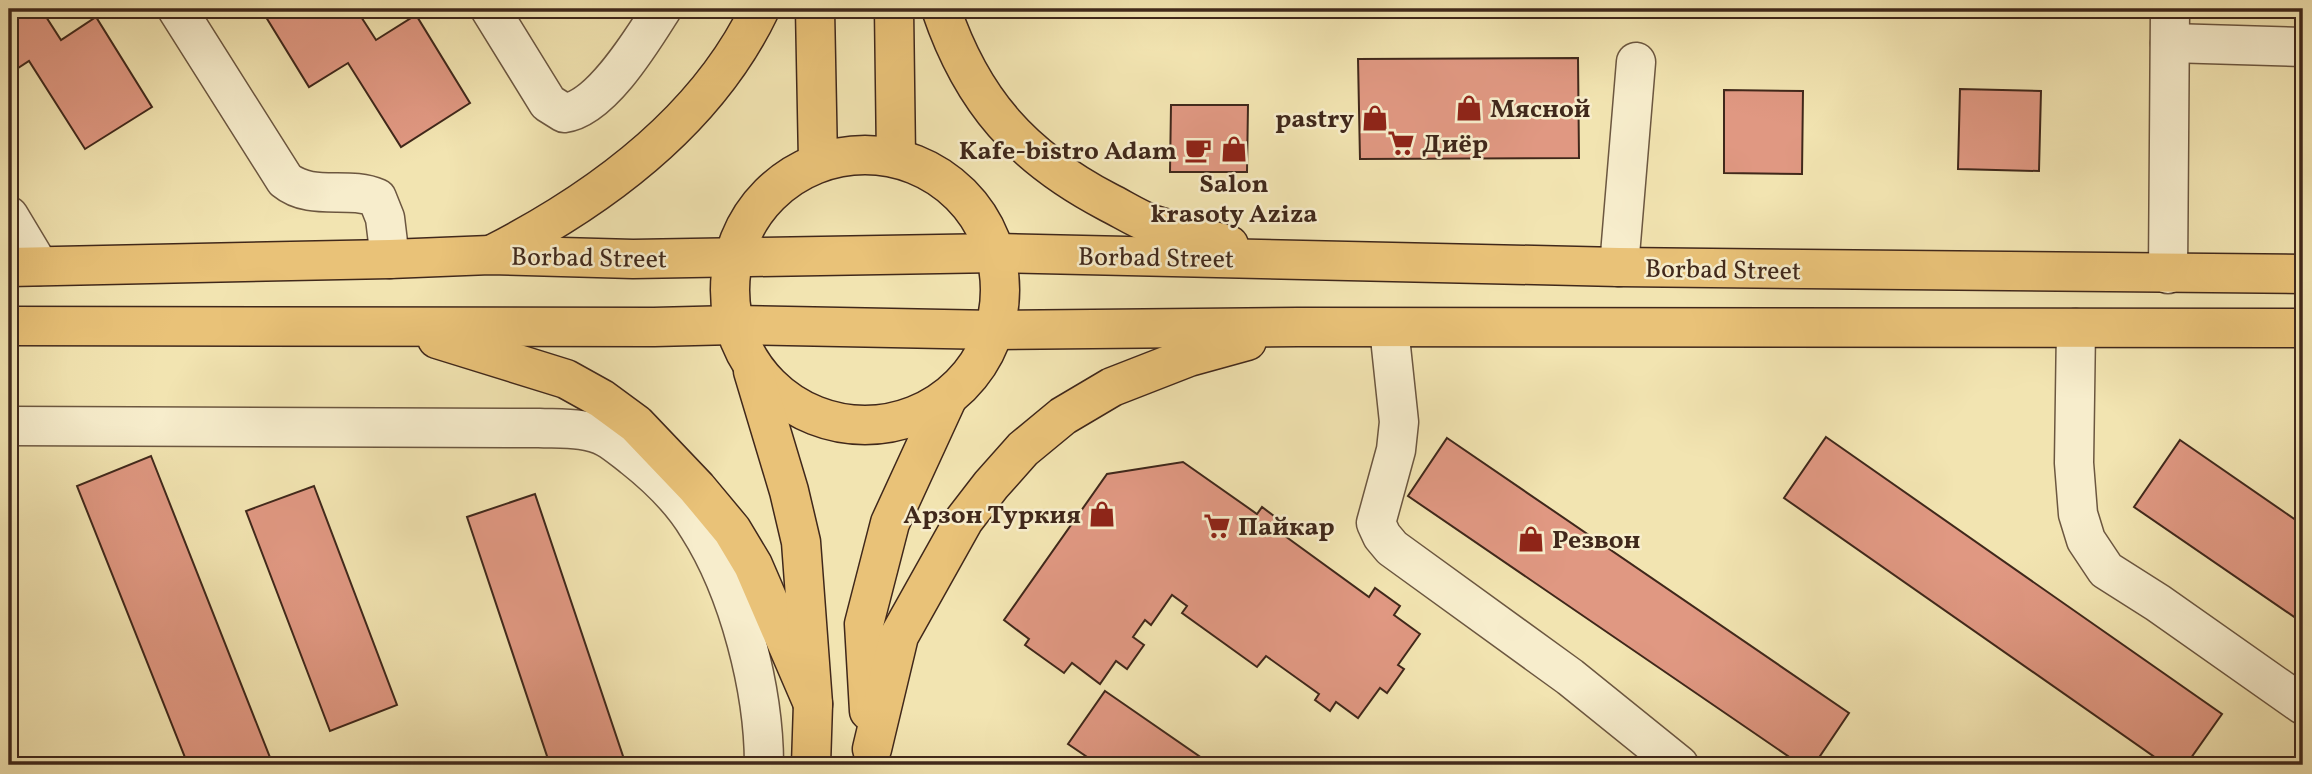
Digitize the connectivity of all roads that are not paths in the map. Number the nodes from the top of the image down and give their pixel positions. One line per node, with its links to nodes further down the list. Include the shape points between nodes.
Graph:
1 (177, 9): 16 (street, via 285,180 309,192 365,192 377,198 385,218)
2 (490, 9): 3 (street, via 548,103 564,113 577,110 610,83)
3 (662, 9)
4 (760, 9): 15 (main road, via 727,64 681,121 617,177 542,228)
5 (816, 9): 12 (main road)
6 (894, 9): 11 (main road)
7 (941, 9): 18 (main road, via 950,38 974,82 1002,124 1035,156 1081,188 1150,223)
8 (2170, 26): 9 (street); 21 (street)
9 (2303, 47)
10 (1636, 62): 20 (street)
11 (896, 157): 12 (main road, via 857,153); 14 (main road, via 932,171 963,195)
12 (818, 161): 17 (main road, via 779,183 749,217)
13 (9, 216): 19 (street)
14 (998, 253): 17 (main road, Borbad Street); 18 (main road, Borbad Street); 30 (main road, via 1001,298)
15 (490, 255): 16 (main road, Borbad Street); 17 (main road, Borbad Street)
16 (390, 259): 19 (main road, Borbad Street)
17 (732, 259): 23 (main road, via 729,292)
18 (1281, 259): 20 (main road, Borbad Street)
19 (24, 267)
20 (1619, 267): 21 (main road, Borbad Street)
21 (2168, 274): 22 (main road, Borbad Street)
22 (2303, 274)
23 (734, 325): 25 (main road); 30 (main road); 31 (main road)
24 (9, 326): 25 (main road)
25 (399, 327): 33 (main road, via 566,379)
26 (1298, 327): 27 (main road); 30 (main road); 38 (main road, via 1189,358 1112,387 1063,416 1023,449 964,520 899,636)
27 (1390, 328): 28 (main road); 41 (street, via 1399,422 1376,523 1381,536)
28 (2076, 328): 29 (main road); 37 (street, via 2074,463 2078,514 2086,540 2106,570)
29 (2303, 328)
30 (995, 330): 32 (main road, via 977,368)
31 (752, 366): 32 (main road, via 783,398 822,419 867,426 909,419); 36 (main road, via 801,542)
32 (947, 399): 38 (main road, via 890,523 863,624)
33 (596, 416): 34 (street, via 539,428); 35 (main road, via 636,424 697,488)
34 (9, 426)
35 (720, 536): 36 (main road, via 753,565); 39 (street, via 715,555 755,678)
36 (813, 704): 40 (main road)
37 (2303, 705)
38 (871, 757)
39 (764, 765)
40 (811, 765)
41 (1679, 765)

